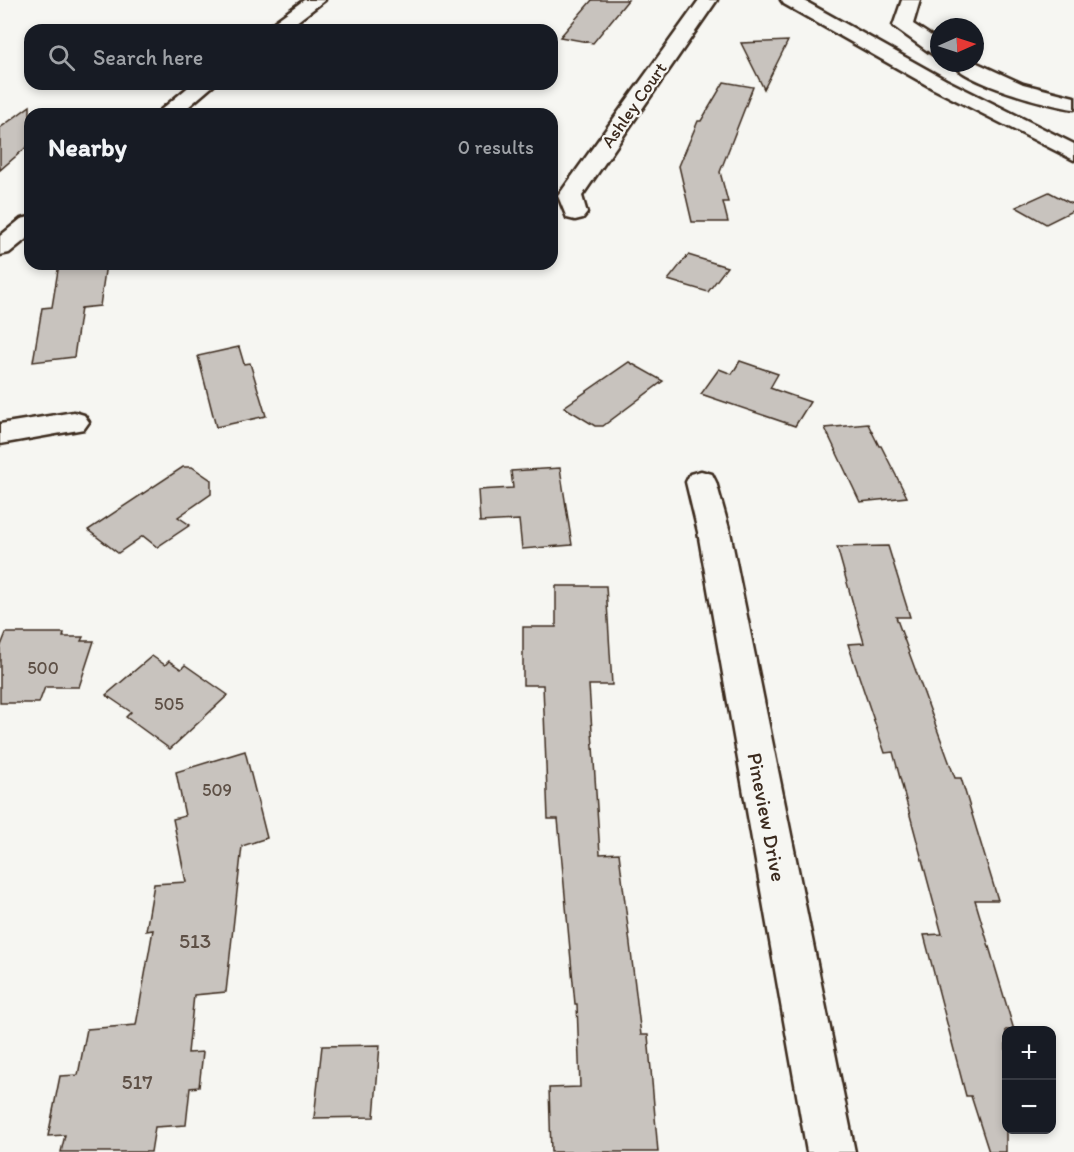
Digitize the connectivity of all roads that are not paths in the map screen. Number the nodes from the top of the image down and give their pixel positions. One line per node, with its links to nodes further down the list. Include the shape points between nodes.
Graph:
1 (316, 0): 5 (street)
2 (708, 0): 12 (street, Ashley Court, via 570,196)
3 (790, 0): 11 (street, via 939,84)
4 (911, 0): 6 (street, via 903,26)
5 (282, 24)
6 (930, 44)
7 (979, 72): 9 (street, via 1035,97)
8 (197, 90): 10 (street)
9 (1074, 103)
10 (175, 108)
11 (1074, 153)
12 (575, 213)
13 (24, 229): 14 (street)
14 (0, 248)
15 (74, 422): 16 (street)
16 (0, 434)
17 (701, 482): 18 (street, Pineview Drive, via 714,532)
18 (831, 1152)

